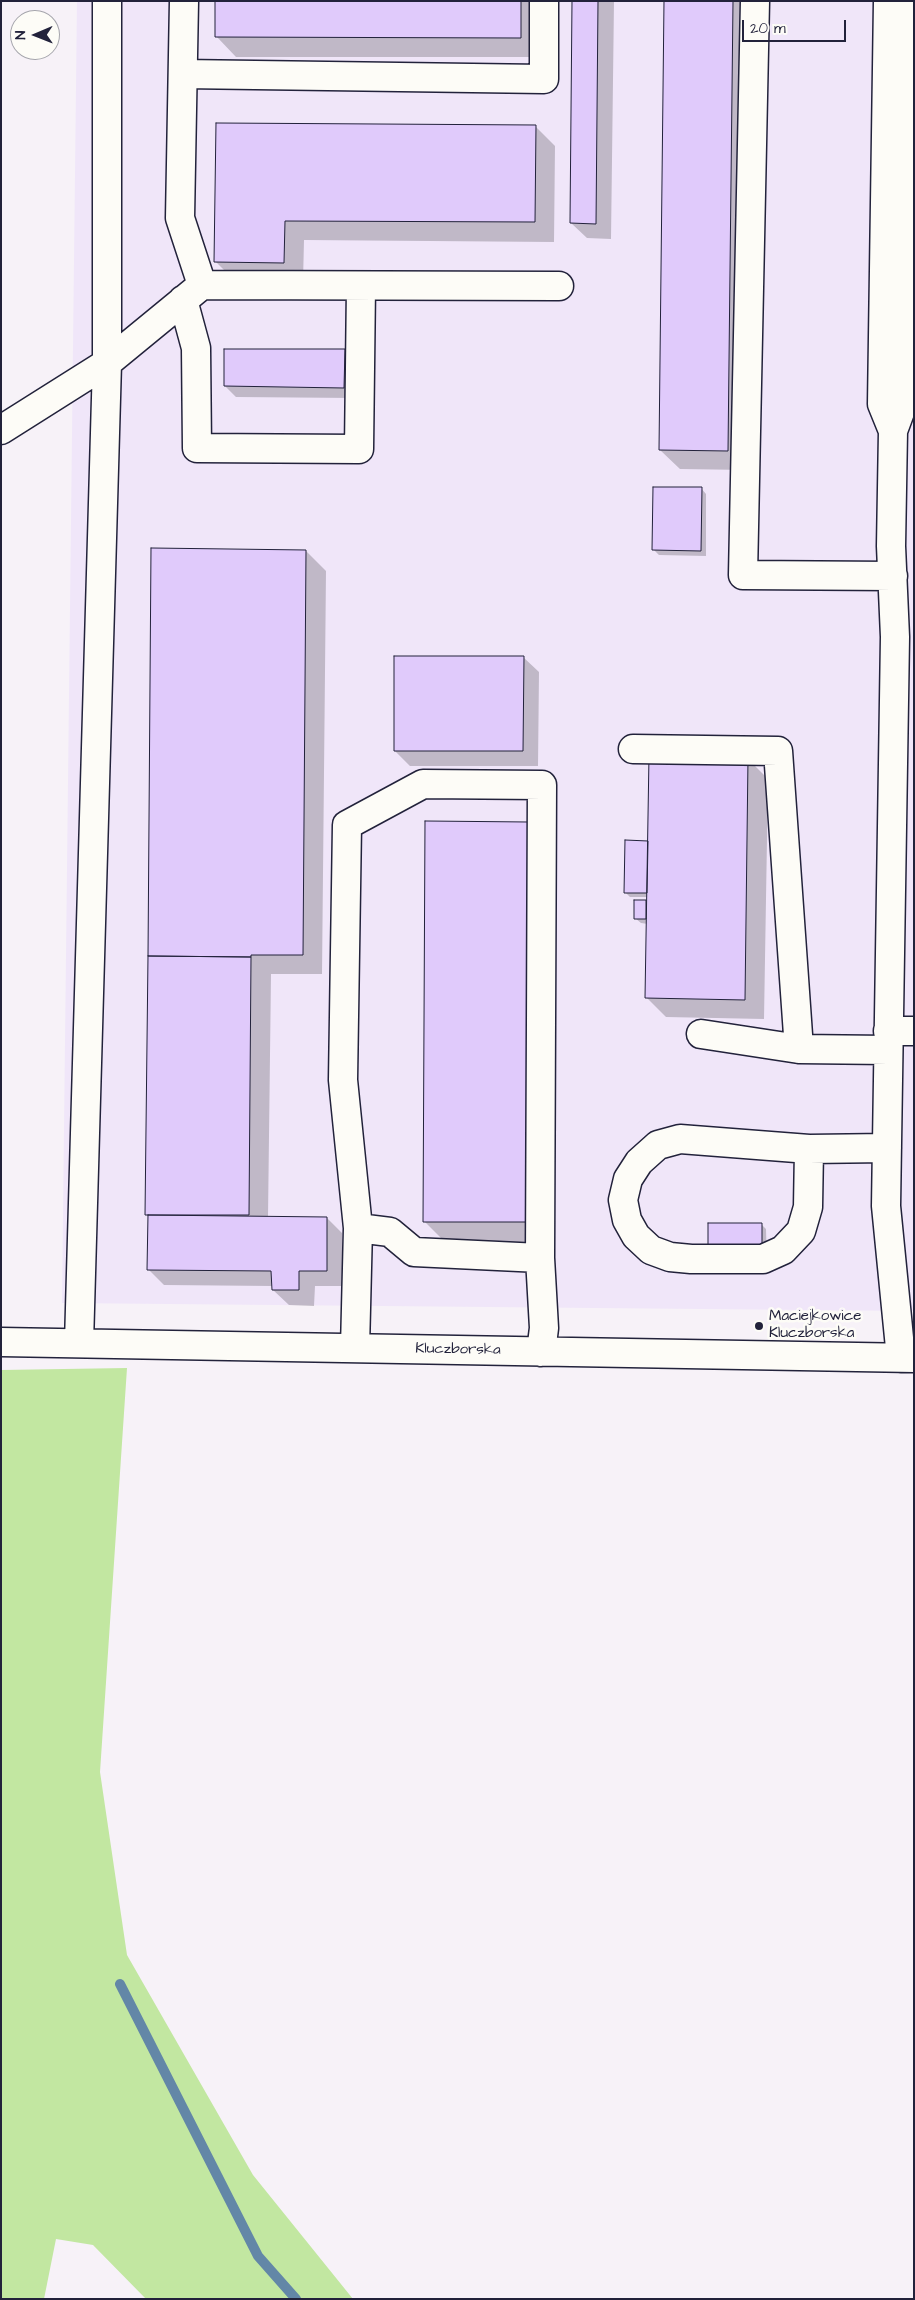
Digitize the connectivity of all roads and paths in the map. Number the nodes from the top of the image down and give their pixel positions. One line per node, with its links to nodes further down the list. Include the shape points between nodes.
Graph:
1 (107, 1): 11 (street)
2 (184, 1): 7 (street)
3 (544, 1): 7 (street, via 544,79)
4 (754, 1): 14 (street, via 743,575)
5 (888, 1): 13 (street, via 882,404)
6 (911, 1): 13 (street, via 904,401)
7 (183, 74): 10 (street, via 180,218)
8 (361, 286): 9 (street); 10 (street); 10 (street, via 359,449 197,448)
9 (559, 286)
10 (193, 293): 11 (street)
11 (107, 363): 12 (street); 24 (street)
12 (1, 430)
13 (893, 431): 14 (street, via 891,546)
14 (900, 588): 17 (street, via 895,637)
15 (633, 749): 18 (street, via 778,751)
16 (701, 1034): 18 (street)
17 (897, 1037): 18 (street); 19 (street)
18 (799, 1048)
19 (887, 1148): 20 (street); 27 (street, via 886,1206)
20 (809, 1149): 20 (street, via 680,1140 658,1145 639,1162 628,1179 624,1200 627,1220 636,1236 651,1250 670,1257 763,1259 783,1250 801,1231 808,1207)
21 (358, 1228): 22 (street, via 390,1232 414,1252); 22 (street, via 342,1080 347,825 423,784 542,785); 25 (street)
22 (540, 1258): 26 (street, via 544,1328)
23 (1, 1342): 24 (street, Kluczborska)
24 (79, 1343): 25 (street, Kluczborska)
25 (355, 1348): 26 (street, Kluczborska)
26 (541, 1352): 27 (street, Kluczborska)
27 (907, 1358)

